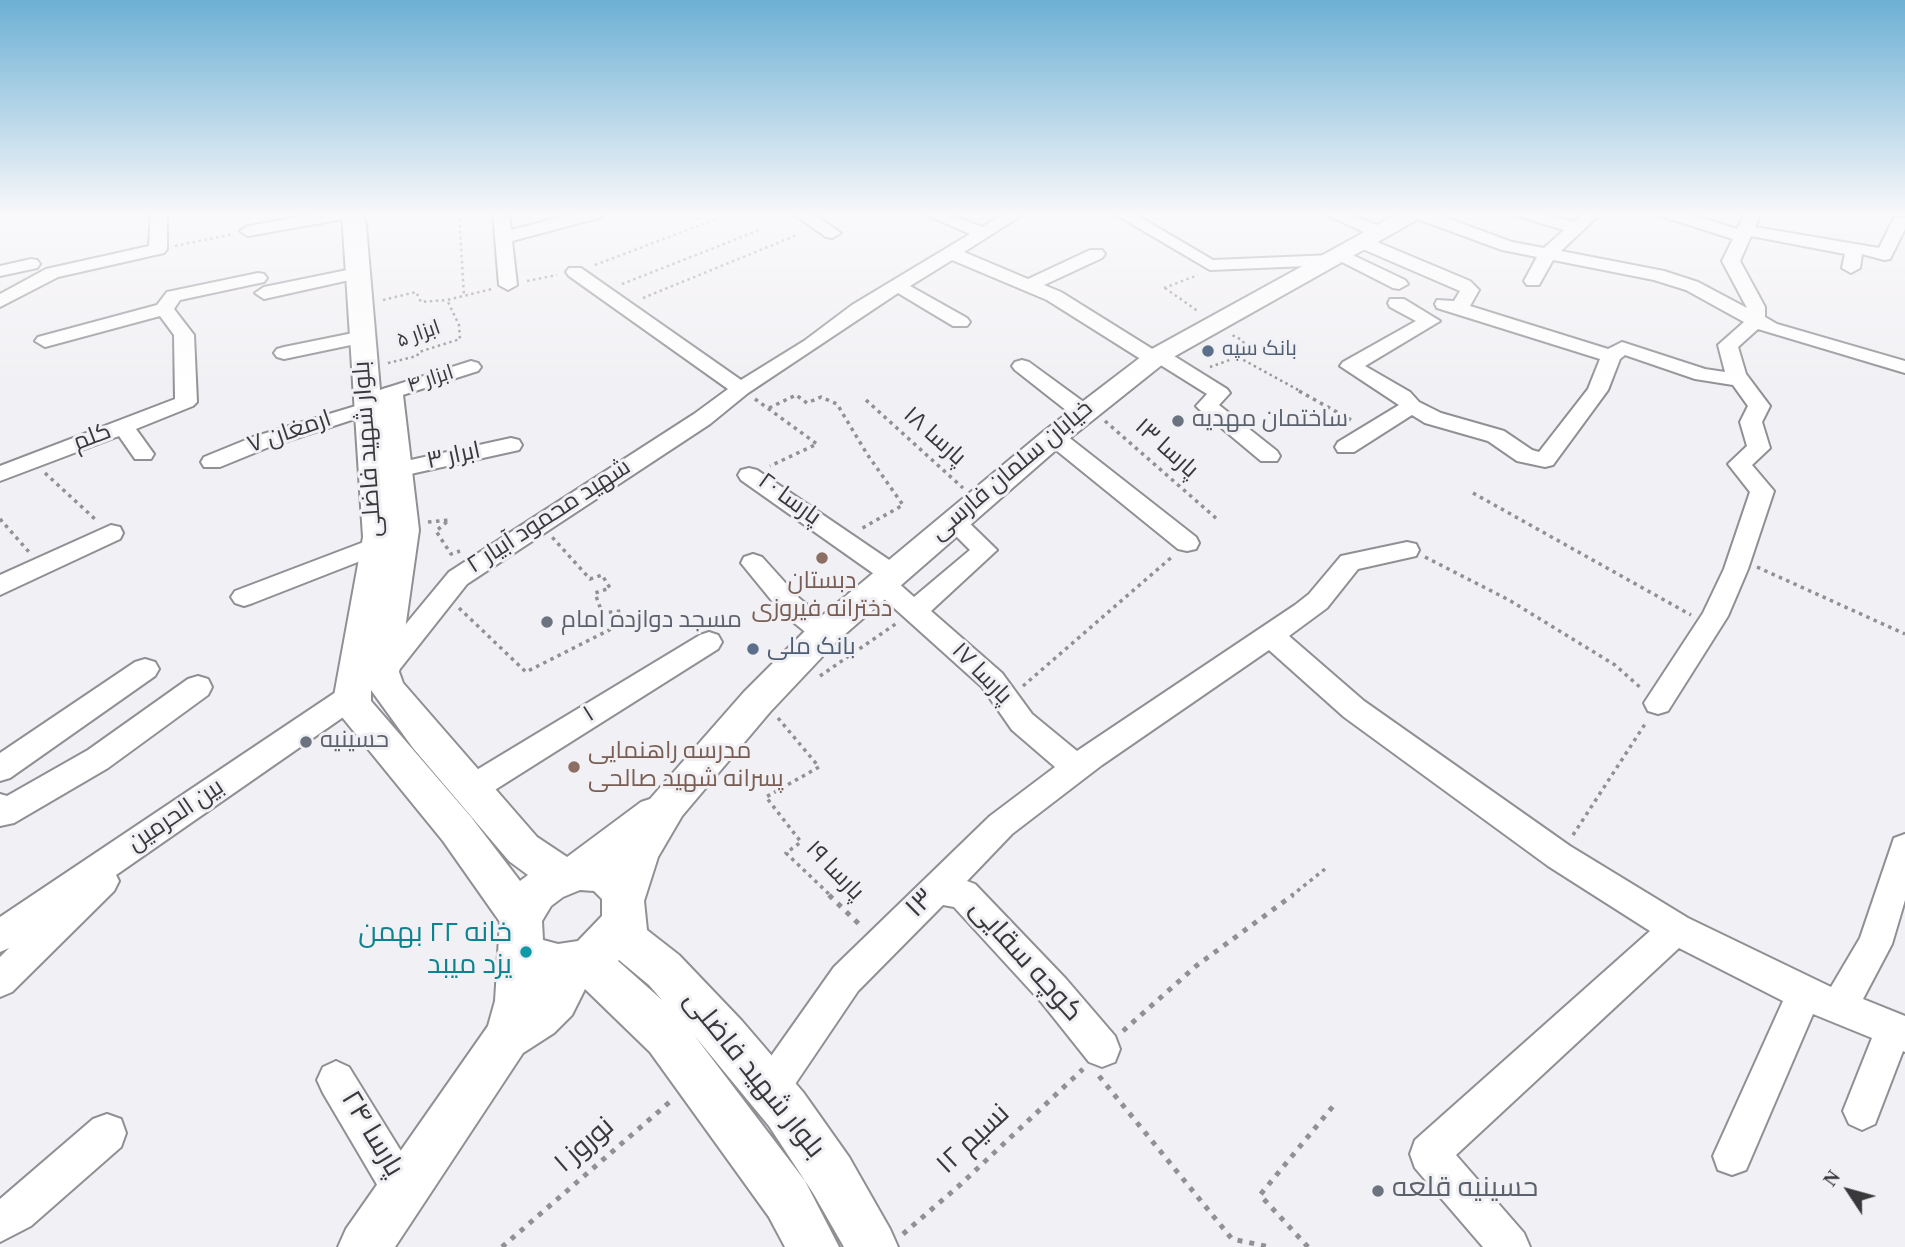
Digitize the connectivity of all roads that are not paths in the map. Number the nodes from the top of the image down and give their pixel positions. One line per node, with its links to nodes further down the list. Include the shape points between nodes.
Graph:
1 (60, 271): 19 (street)
2 (380, 271): 33 (main road, بلوار شهید فاضلی)
3 (507, 271): 17 (street)
4 (922, 271): 18 (street, شهید محمود آبیار ۲)
5 (998, 271): 16 (street)
6 (1059, 271): 16 (street)
7 (1312, 271): 28 (main road, خیابان سلمان فارسی)
8 (1377, 271): 35 (street, via 1430,321 1350,366 1403,396)
9 (1423, 271): 20 (street, via 1470,290)
10 (1538, 271): 15 (street)
11 (1642, 271): 23 (street, via 1692,286)
12 (1737, 271): 23 (street)
13 (575, 272): 34 (street)
14 (357, 273): 21 (street, via 174,296); 24 (main road, بلوار شهید فاضلی)
15 (1533, 281)
16 (1031, 284): 28 (street)
17 (508, 285)
18 (898, 286): 22 (street); 34 (street, شهید محمود آبیار ۲)
19 (0, 301)
20 (1451, 307): 27 (street)
21 (164, 309): 25 (street); 37 (street, کلم, via 184,335 186,402)
22 (960, 322)
23 (1762, 324): 31 (street); 32 (street, via 1728,345)
24 (363, 337): 26 (street); 33 (main road, بلوار شهید فاضلی)
25 (45, 341)
26 (284, 353)
27 (1611, 356): 32 (street, via 1622,348 1702,375); 35 (street, via 1598,390 1545,460 1525,456 1496,436 1433,418)
28 (1156, 357): 36 (main road, خیابان سلمان فارسی); 42 (street, via 1220,393 1207,406)
29 (1023, 366): 36 (street)
30 (471, 367): 33 (street, ابزار ۴)
31 (1905, 367)
32 (1740, 380): 65 (street, via 1759,405 1751,422 1759,448 1739,464 1762,491 1739,559 1709,625)
33 (382, 388): 43 (street, ارمغان ۷); 44 (main road, بلوار شهید فاضلی); 49 (main road, بلوار شهید فاضلی)
34 (741, 389): 62 (street, شهید محمود آبیار ۲, via 458,578)
35 (1412, 406): 40 (street)
36 (1087, 410): 38 (main road, خیابان سلمان فارسی)
37 (124, 427): 41 (street); 45 (street, کلم)
38 (1055, 437): 47 (main road, خیابان سلمان فارسی); 50 (street)
39 (511, 445): 44 (street, ابرار ۳)
40 (1346, 447)
41 (143, 454)
42 (1269, 456)
43 (212, 462)
44 (397, 470): 49 (main road, بلوار شهید فاضلی)
45 (0, 474)
46 (749, 475): 54 (street, پارسا ۲۰, via 843,541)
47 (953, 521): 54 (main road, خیابان سلمان فارسی); 57 (street, via 985,550)
48 (111, 533): 55 (street)
49 (390, 538): 53 (main road, بلوار شهید فاضلی); 56 (street)
50 (1187, 543)
51 (1407, 550): 59 (street, ۱۳, via 1350,562 1318,601)
52 (753, 563): 58 (street, via 790,606)
53 (384, 575): 62 (main road, بلوار شهید فاضلی); 64 (main road, بلوار شهید فاضلی)
54 (887, 579): 57 (street, پارسا ۱۷); 58 (main road, خیابان سلمان فارسی)
55 (0, 586)
56 (244, 597)
57 (913, 612): 66 (street, پارسا ۱۷, via 992,680 1023,722)
58 (824, 633): 69 (main road, خیابان سلمان فارسی)
59 (1271, 636): 66 (street, ۱۳); 76 (street, via 1354,709 1559,856)
60 (709, 642): 68 (street, ۱)
61 (145, 669): 67 (street)
62 (382, 672): 68 (main road, via 390,692)
63 (198, 687): 70 (street, via 98,759)
64 (352, 696): 71 (street, بین الحرمین); 77 (main road, via 355,708 497,881)
65 (1658, 703)
66 (1089, 758): 74 (street, ۱۳, via 1001,825)
67 (0, 769)
68 (471, 789): 73 (main road, via 523,849)
69 (668, 804): 73 (main road, خیابان سلمان فارسی); 75 (main road, خیابان سلمان فارسی, via 640,852)
70 (1, 812)
71 (140, 842): 78 (street, بین الحرمین); 80 (street)
72 (1905, 848): 82 (street, via 1875,944)
73 (570, 874): 75 (main road, via 594,873 608,878 618,888); 77 (main road, via 536,894)
74 (938, 889): 85 (street, کوچه سقایی, via 963,894 1054,991); 87 (street, ۱۳, via 846,979)
75 (623, 908): 79 (main road, via 609,941); 87 (main road, بلوار شهید فاضلی, via 624,929 632,944 664,970)
76 (1676, 929): 81 (street); 96 (street, via 1429,1154)
77 (521, 930): 79 (main road, via 528,954 541,962); 84 (main road, via 517,1001)
78 (2, 931)
79 (580, 961): 84 (main road, via 556,1000); 95 (main road, بلوار شهید فاضلی, via 666,1037 787,1199)
80 (0, 980)
81 (1804, 993): 82 (street); 90 (street)
82 (1839, 1007): 83 (street)
83 (1899, 1031): 88 (street)
84 (507, 1037): 91 (main road)
85 (1095, 1056)
86 (336, 1080): 91 (street, پارسا ۲۴)
87 (770, 1089): 93 (main road, بلوار شهید فاضلی)
88 (1862, 1111)
89 (107, 1133): 92 (street)
90 (1732, 1156)
91 (403, 1191): 94 (main road)
92 (0, 1222)
93 (885, 1243)
94 (363, 1247)
95 (813, 1247)
96 (1510, 1247)

